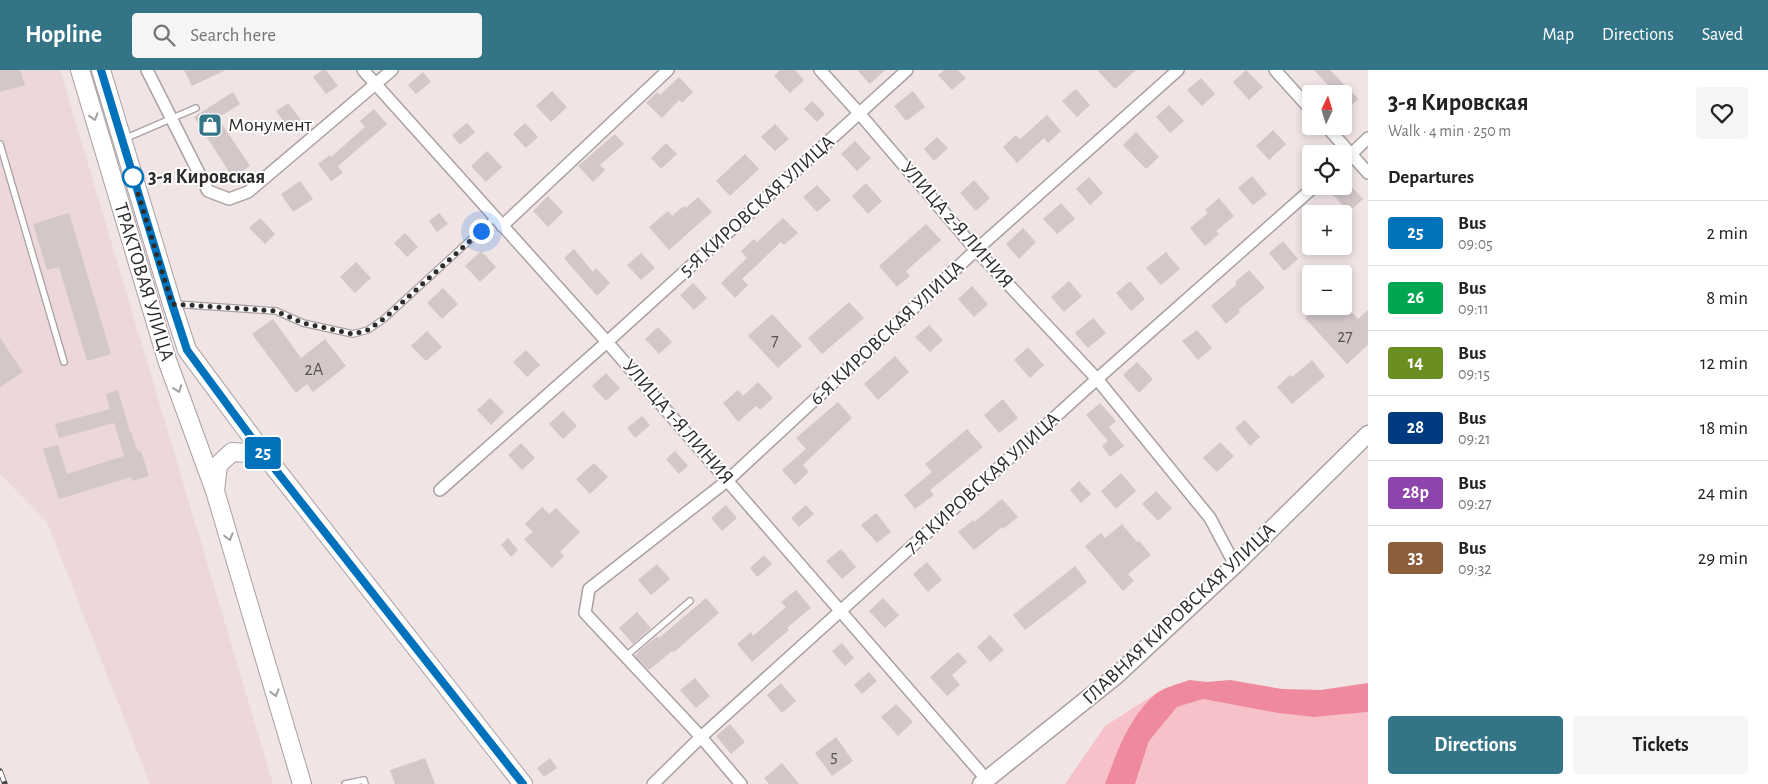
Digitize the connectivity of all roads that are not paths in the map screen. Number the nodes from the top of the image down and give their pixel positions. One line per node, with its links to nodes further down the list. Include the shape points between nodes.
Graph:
1 (80, 70): 33 (main road, ТРАКТОВАЯ УЛИЦА, one-way to 33, via 167,360)
2 (101, 70): 17 (main road, ТРАКТОВАЯ УЛИЦА)
3 (146, 70): 15 (street)
4 (363, 70): 11 (street, УЛИЦА 1-Я ЛИНИЯ)
5 (392, 70): 11 (street)
6 (668, 70): 23 (street)
7 (820, 70): 14 (street, УЛИЦА 2-Я ЛИНИЯ)
8 (907, 70): 14 (street, 5-Я КИРОВСКАЯ УЛИЦА)
9 (1178, 70): 24 (street, 6-Я КИРОВСКАЯ УЛИЦА)
10 (1275, 70): 12 (street)
11 (376, 85): 15 (street, via 248,192 229,199 208,191); 23 (street, УЛИЦА 1-Я ЛИНИЯ)
12 (1302, 100)
13 (196, 108): 15 (lane)
14 (859, 113): 24 (street, УЛИЦА 2-Я ЛИНИЯ); 26 (street, 5-Я КИРОВСКАЯ УЛИЦА)
15 (172, 119): 17 (lane)
16 (1368, 138): 19 (street)
17 (122, 140): 25 (main road, ТРАКТОВАЯ УЛИЦА)
18 (0, 144): 27 (lane)
19 (1352, 154)
20 (1352, 161): 21 (street)
21 (1368, 173)
22 (1305, 195): 28 (street, 7-Я КИРОВСКАЯ УЛИЦА)
23 (498, 222): 25 (lane, via 385,318 368,330 353,334 303,323 276,311); 26 (street, УЛИЦА 1-Я ЛИНИЯ)
24 (976, 250): 28 (street, УЛИЦА 2-Я ЛИНИЯ); 31 (street, 6-Я КИРОВСКАЯ УЛИЦА)
25 (172, 304): 30 (main road, ТРАКТОВАЯ УЛИЦА, via 187,350)
26 (607, 342): 31 (street, УЛИЦА 1-Я ЛИНИЯ); 32 (street, 5-Я КИРОВСКАЯ УЛИЦА)
27 (64, 362)
28 (1097, 379): 34 (street, УЛИЦА 2-Я ЛИНИЯ, via 1210,518); 36 (street, 7-Я КИРОВСКАЯ УЛИЦА)
29 (1368, 434): 34 (main road, ГЛАВНАЯ КИРОВСКАЯ УЛИЦА)
30 (271, 464): 33 (main road, via 248,453 232,452 218,465); 43 (main road, ТРАКТОВАЯ УЛИЦА)
31 (728, 480): 36 (street, УЛИЦА 1-Я ЛИНИЯ); 37 (street, 6-Я КИРОВСКАЯ УЛИЦА, via 589,589 585,612)
32 (440, 490)
33 (215, 491): 39 (main road, ТРАКТОВАЯ УЛИЦА, one-way to 39)
34 (1235, 566): 40 (main road, ГЛАВНАЯ КИРОВСКАЯ УЛИЦА, via 1116,675)
35 (690, 601): 37 (lane)
36 (842, 611): 38 (street, 7-Я КИРОВСКАЯ УЛИЦА); 40 (street, УЛИЦА 1-Я ЛИНИЯ)
37 (626, 656): 38 (street)
38 (701, 737): 44 (street, 7-Я КИРОВСКАЯ УЛИЦА); 45 (street)
39 (303, 780)
40 (984, 782)
41 (345, 784): 42 (lane, via 364,780)
42 (365, 784)
43 (523, 784)
44 (653, 784)
45 (741, 784)

